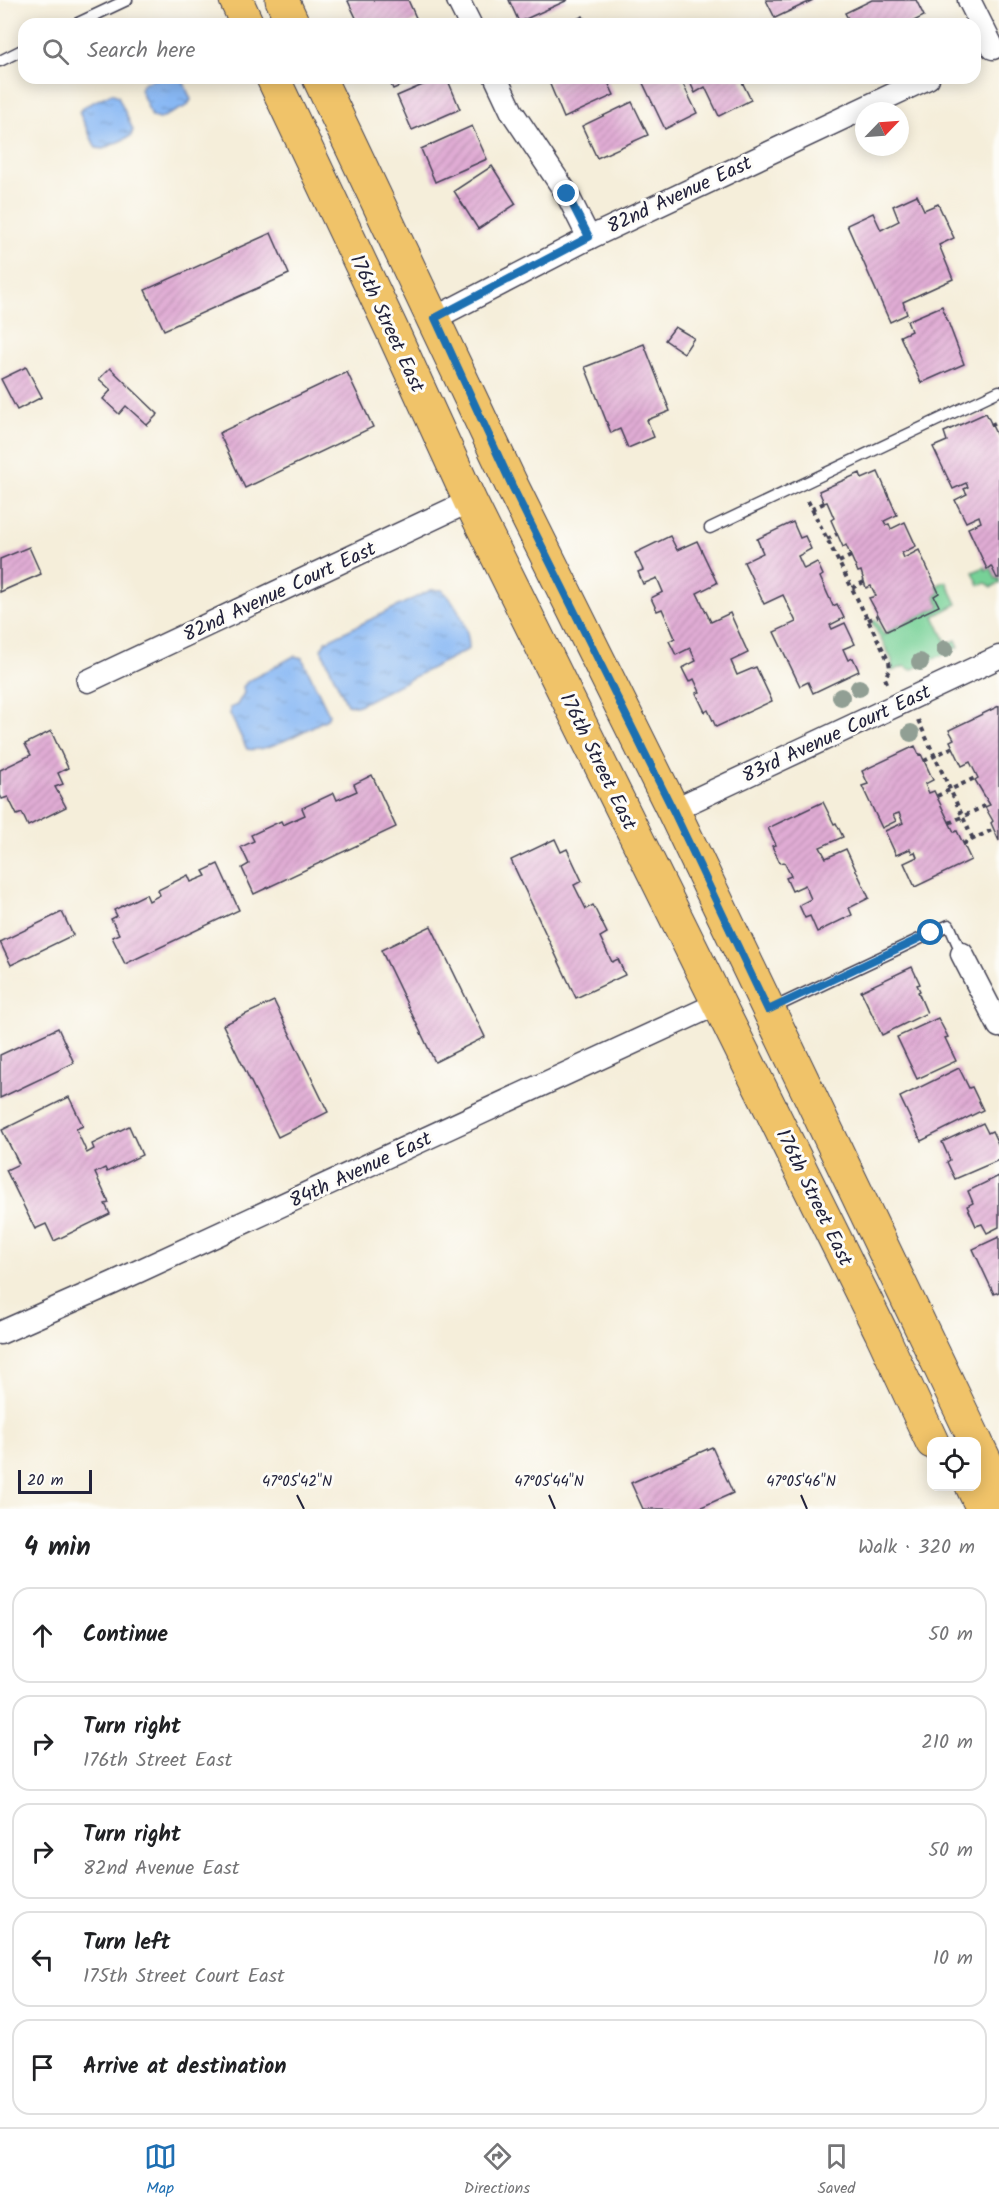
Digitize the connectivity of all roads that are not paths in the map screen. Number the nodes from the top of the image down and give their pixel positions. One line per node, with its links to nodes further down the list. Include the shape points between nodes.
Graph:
1 (127, 0): 5 (lane)
2 (282, 0): 6 (main road)
3 (459, 0): 7 (street)
4 (969, 0): 8 (street)
5 (89, 18)
6 (290, 18)
7 (467, 18)
8 (976, 18)
9 (981, 30): 10 (street)
10 (989, 50)
11 (18, 52): 12 (lane)
12 (0, 61)
13 (276, 84): 21 (main road, 176th Street East)
14 (298, 84): 19 (main road, via 410,309 421,317)
15 (322, 84): 19 (main road, 176th Street East)
16 (499, 84): 18 (street)
17 (915, 84): 18 (street, 82nd Avenue East)
18 (589, 237): 19 (street, 82nd Avenue East)
19 (435, 318): 25 (main road, 176th Street East, via 513,488)
20 (999, 391): 22 (lane)
21 (470, 501): 24 (street, 82nd Avenue Court East); 25 (main road, via 486,494 498,498 634,778 656,803); 27 (main road, 176th Street East)
22 (710, 528)
23 (999, 657): 25 (street, 83rd Avenue Court East)
24 (88, 681)
25 (673, 810): 28 (main road, 176th Street East)
26 (962, 954): 28 (lane, via 949,925); 29 (street)
27 (719, 1003): 30 (main road, 176th Street East); 31 (street, 84th Avenue East)
28 (768, 1010): 34 (main road, 176th Street East)
29 (999, 1026)
30 (881, 1332): 32 (main road, 176th Street East); 33 (main road, via 907,1353)
31 (0, 1333)
32 (930, 1437)
33 (948, 1437)
34 (974, 1437)
35 (961, 1491): 36 (main road, 176th Street East)
36 (978, 1501)

